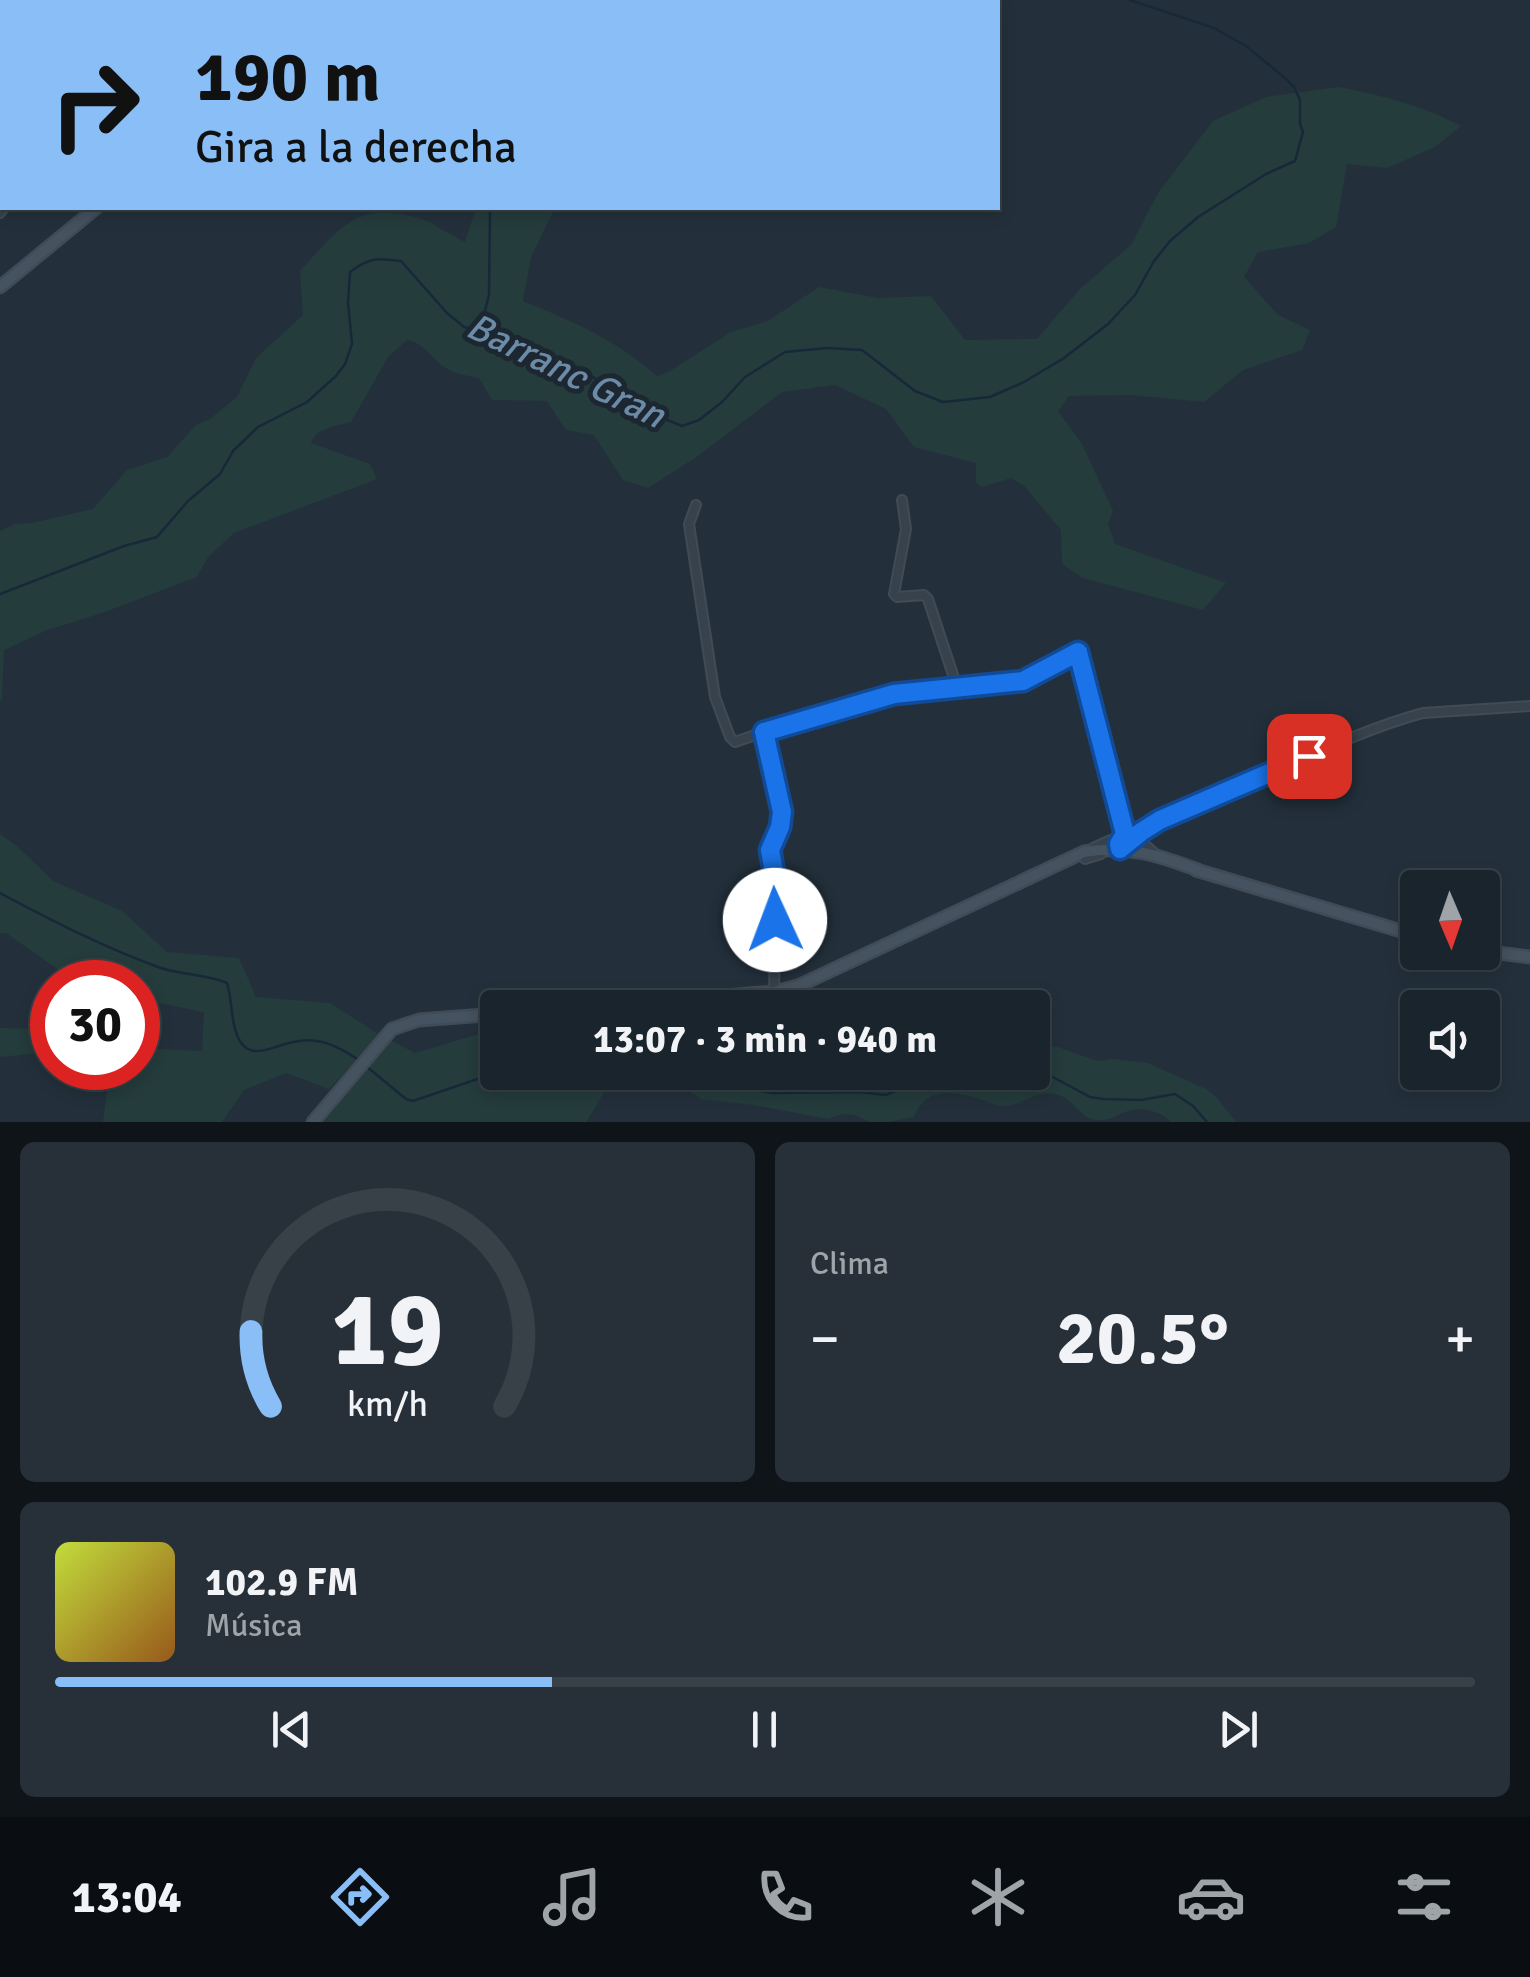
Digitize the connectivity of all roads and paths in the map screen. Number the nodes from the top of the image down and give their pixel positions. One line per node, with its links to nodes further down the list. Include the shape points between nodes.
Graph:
1 (94, 210): 2 (main road)
2 (0, 287)
3 (902, 500): 5 (street, via 906,529 894,594 928,598)
4 (696, 505): 7 (street, via 689,524 715,697 735,742)
5 (957, 687): 7 (street, via 870,699); 8 (street, via 1023,681 1078,652)
6 (1530, 706): 8 (street, via 1408,717)
7 (764, 732): 14 (street, via 782,812 770,850 776,884)
8 (1131, 838): 9 (main road); 10 (main road); 10 (street)
9 (1085, 856): 10 (main road); 15 (main road)
10 (1157, 858): 11 (main road)
11 (1400, 931)
12 (1500, 953): 13 (main road)
13 (1530, 957)
14 (774, 990)
15 (781, 990)
16 (480, 1016): 17 (main road, via 396,1026)
17 (313, 1122)

